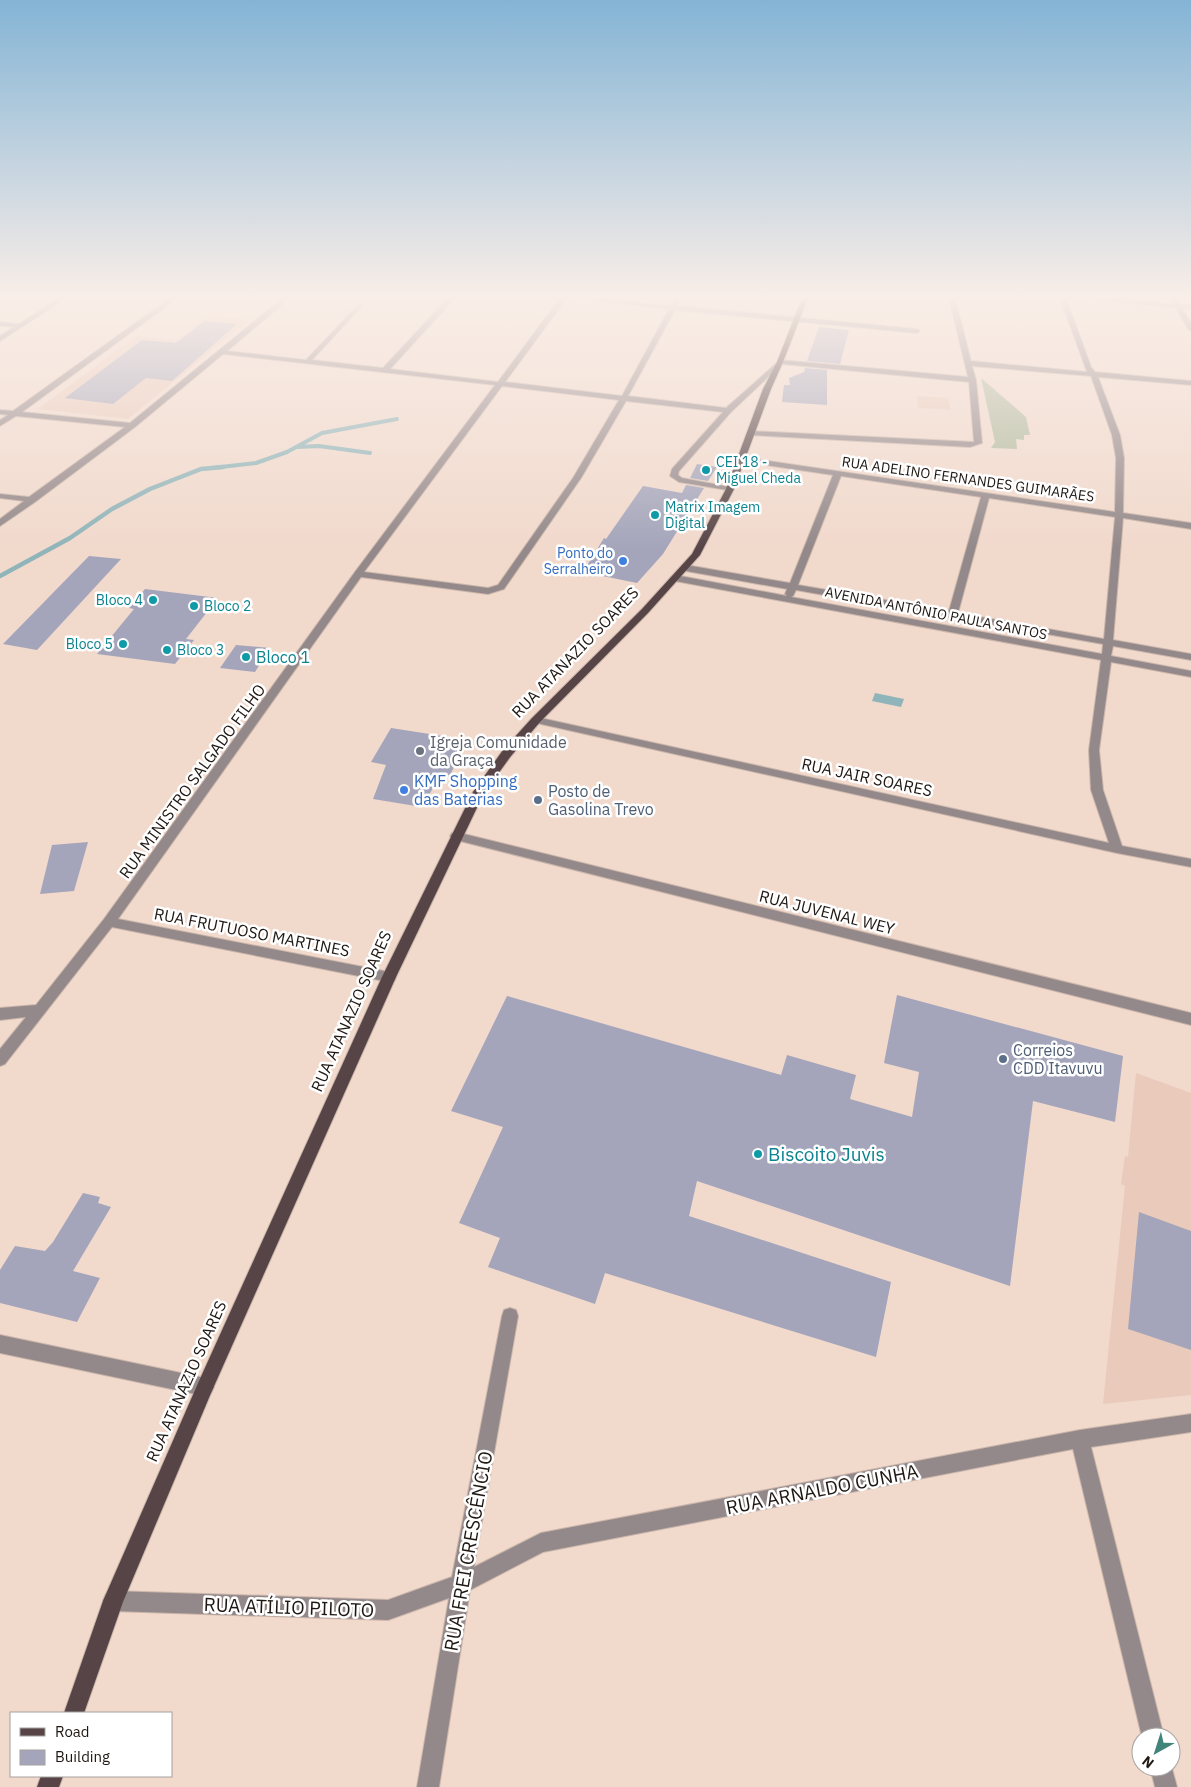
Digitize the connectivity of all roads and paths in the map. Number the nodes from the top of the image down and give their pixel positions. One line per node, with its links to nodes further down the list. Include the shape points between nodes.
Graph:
1 (58, 381): 18 (street)
2 (186, 381): 20 (street)
3 (477, 381): 12 (street)
4 (502, 381): 12 (street, RUA MINISTRO SALGADO FILHO)
5 (633, 381): 15 (street)
6 (758, 381): 13 (street)
7 (771, 381): 14 (main road, RUA ATANAZIO SOARES)
8 (972, 381): 21 (street, via 978,443 970,445)
9 (1096, 381): 28 (street, via 1116,436 1120,458)
10 (1172, 381): 11 (street)
11 (1191, 383)
12 (500, 384): 15 (street); 32 (street, RUA MINISTRO SALGADO FILHO)
13 (752, 387): 14 (street); 16 (street)
14 (767, 389): 21 (main road, RUA ATANAZIO SOARES)
15 (624, 398): 16 (street); 32 (street, via 577,478 501,587 488,591)
16 (728, 410): 24 (street, via 674,476 679,480)
17 (0, 412): 18 (street)
18 (14, 413): 19 (street); 20 (street)
19 (0, 424)
20 (132, 425): 27 (street)
21 (751, 433): 22 (main road, RUA ATANAZIO SOARES)
22 (741, 459): 23 (street, RUA ADELINO FERNANDES GUIMARÃES); 24 (main road, RUA ATANAZIO SOARES)
23 (838, 474): 26 (street, RUA ADELINO FERNANDES GUIMARÃES); 34 (street)
24 (730, 489): 31 (main road, RUA ATANAZIO SOARES, via 702,547)
25 (0, 496): 27 (street)
26 (985, 496): 28 (street, RUA ADELINO FERNANDES GUIMARÃES); 36 (street)
27 (32, 500): 29 (street)
28 (1119, 516): 30 (street, RUA ADELINO FERNANDES GUIMARÃES); 37 (street)
29 (0, 523)
30 (1191, 526)
31 (686, 568): 33 (main road, RUA ATANAZIO SOARES); 34 (street, AVENIDA ANTÔNIO PAULA SANTOS)
32 (358, 574): 45 (street, RUA MINISTRO SALGADO FILHO)
33 (676, 578): 35 (street, AVENIDA ANTÔNIO PAULA SANTOS); 41 (main road, RUA ATANAZIO SOARES)
34 (792, 588): 35 (street); 36 (street, AVENIDA ANTÔNIO PAULA SANTOS)
35 (788, 599): 39 (street, AVENIDA ANTÔNIO PAULA SANTOS)
36 (952, 617): 37 (street, AVENIDA ANTÔNIO PAULA SANTOS)
37 (1108, 644): 38 (street, AVENIDA ANTÔNIO PAULA SANTOS); 39 (street)
38 (1191, 657)
39 (1107, 659): 40 (street, AVENIDA ANTÔNIO PAULA SANTOS); 43 (street, via 1094,750 1097,790)
40 (1191, 674)
41 (536, 720): 42 (main road, RUA ATANAZIO SOARES, via 479,792); 43 (street, RUA JAIR SOARES)
42 (456, 836): 46 (main road, RUA ATANAZIO SOARES); 49 (street, RUA JUVENAL WEY)
43 (1117, 849): 44 (street, RUA JAIR SOARES)
44 (1191, 863)
45 (109, 922): 46 (street, RUA FRUTUOSO MARTINES); 47 (street, RUA MINISTRO SALGADO FILHO)
46 (389, 977): 53 (main road, RUA ATANAZIO SOARES)
47 (38, 1010): 48 (street); 50 (street, RUA MINISTRO SALGADO FILHO)
48 (0, 1014)
49 (1191, 1019)
50 (0, 1060)
51 (510, 1316): 56 (street, RUA FREI CRESCÊNCIO)
52 (0, 1344): 53 (street)
53 (205, 1387): 57 (main road, RUA ATANAZIO SOARES)
54 (1191, 1423): 55 (street, RUA ARNALDO CUNHA)
55 (1080, 1439): 56 (street, RUA ARNALDO CUNHA, via 541,1543); 59 (street)
56 (461, 1584): 57 (street, RUA ATÍLIO PILOTO, via 388,1610); 60 (street, RUA FREI CRESCÊNCIO)
57 (113, 1601): 58 (main road, RUA ATANAZIO SOARES)
58 (74, 1712)
59 (1151, 1727)
60 (428, 1787)

